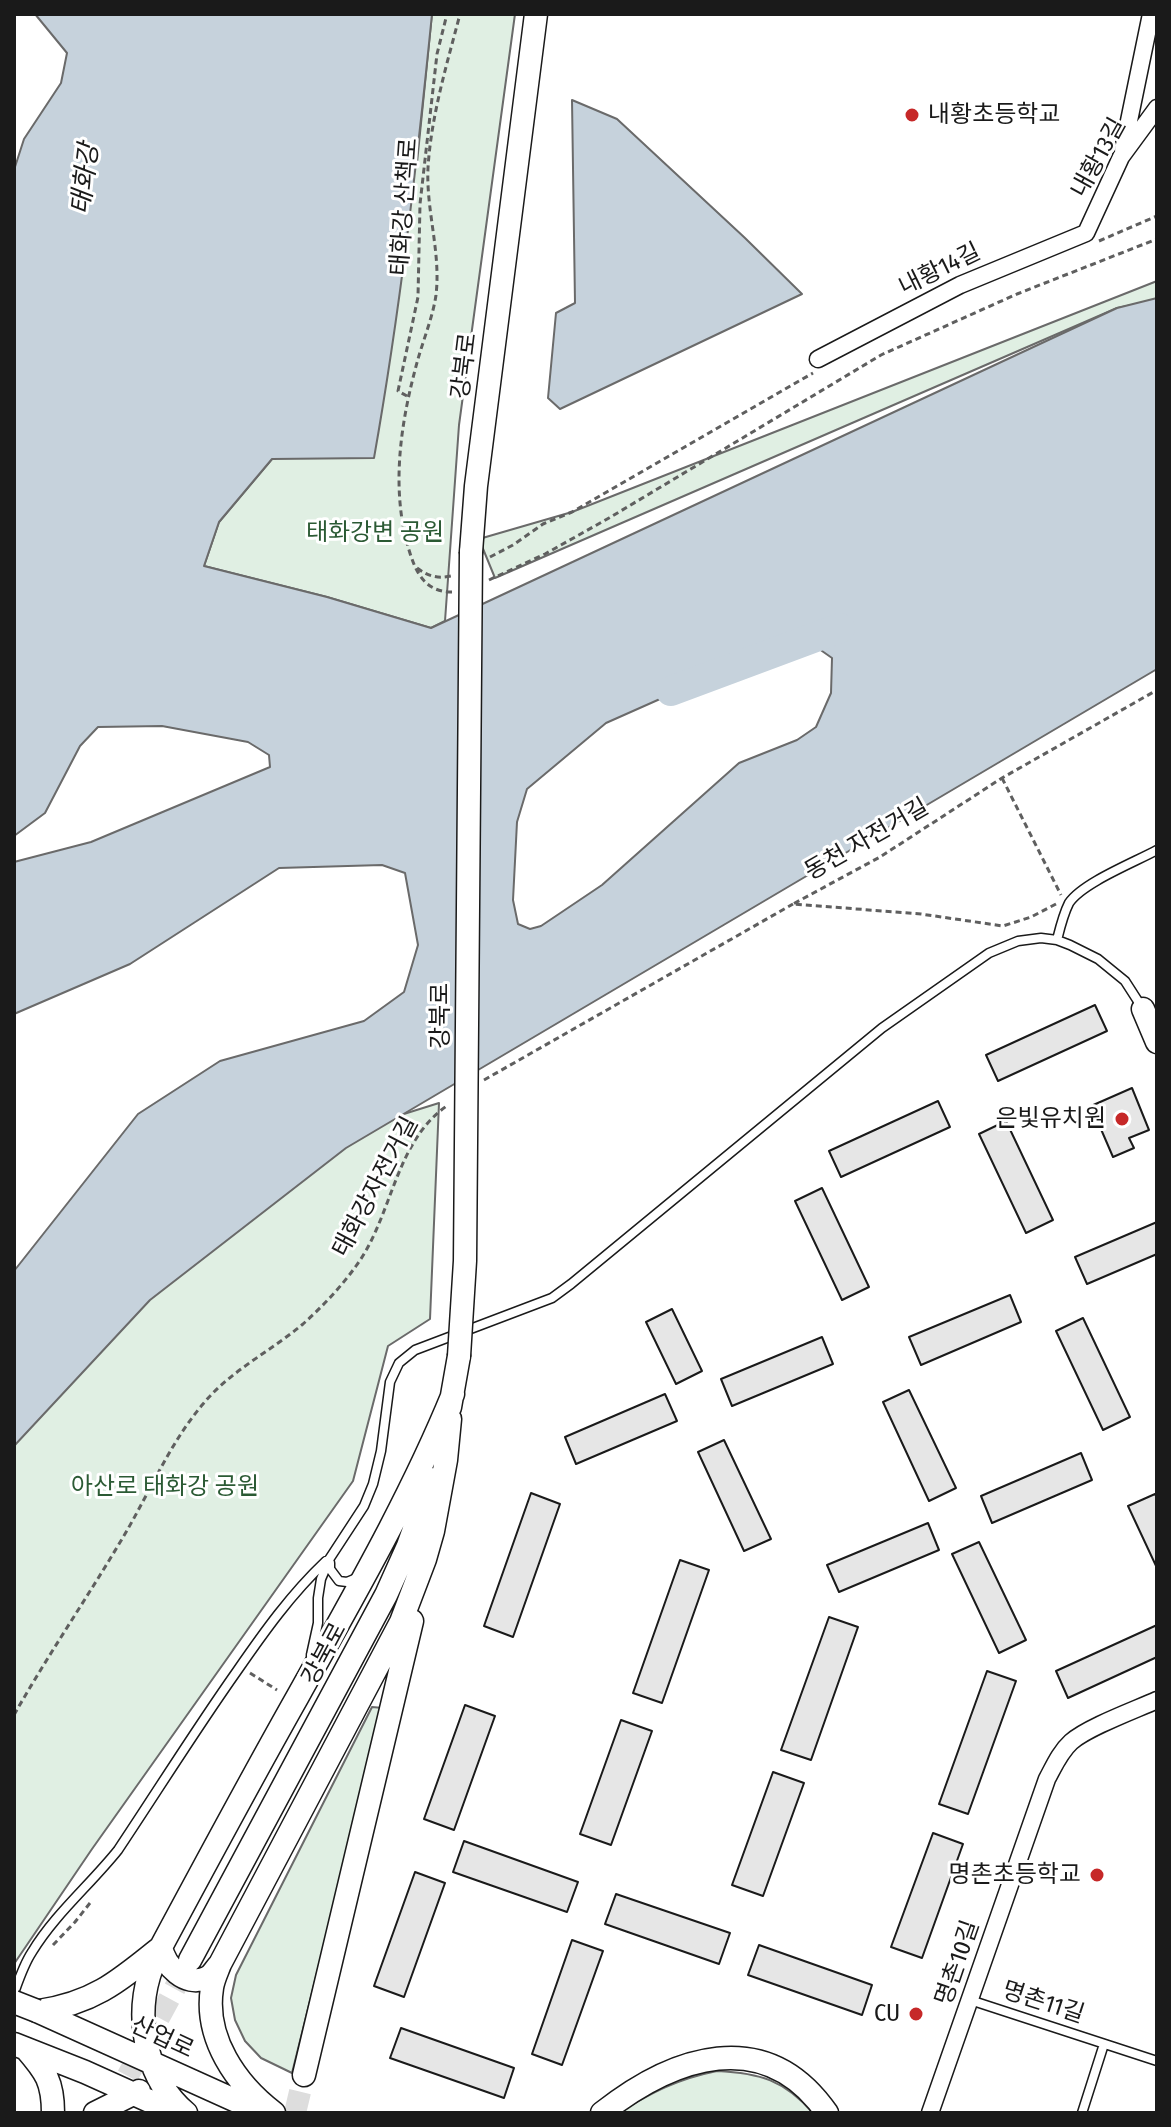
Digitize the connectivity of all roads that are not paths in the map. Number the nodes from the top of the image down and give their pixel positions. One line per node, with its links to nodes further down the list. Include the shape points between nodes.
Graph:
1 (536, 14): 11 (main road, 강북로, bridge, via 476,486 465,1261)
2 (1151, 14): 4 (street)
3 (1157, 108): 4 (street, 내황13길)
4 (1121, 157): 5 (street, 내황13길)
5 (1086, 233): 6 (street, 내황14길, via 960,285)
6 (818, 359)
7 (1157, 850): 8 (lane, via 1070,901)
8 (1057, 940): 9 (lane, via 1098,959 1125,981); 12 (lane, via 1018,941 989,953 882,1028 552,1298 415,1350 399,1363 390,1382 373,1484)
9 (1143, 1009): 10 (main road)
10 (1157, 1042)
11 (453, 1394): 13 (main road, via 440,1498); 14 (main road); 18 (main road, 강북로, via 430,1484 386,1595)
12 (330, 1558): 14 (lane, via 330,1569 339,1581 354,1580); 15 (lane, via 321,1579 315,1642); 20 (lane, via 282,1608 118,1850 40,1941)
13 (425, 1559): 19 (main road, via 388,1648); 28 (main road)
14 (369, 1569): 15 (main road)
15 (296, 1699): 17 (main road)
16 (1157, 1700): 21 (street, 명촌10길, via 1088,1731 1059,1757)
17 (161, 1947): 19 (main road, via 169,1966 191,1979 211,1976); 23 (main road, via 102,1992); 26 (main road, via 144,2003)
18 (190, 1960)
19 (220, 1964): 37 (main road, via 211,2005 223,2054 238,2078)
20 (14, 1993)
21 (970, 2000): 24 (lane, 명촌11길); 40 (street, 명촌10길)
22 (14, 2002): 23 (main road, 산업로, bridge)
23 (37, 2011): 26 (main road, 산업로)
24 (1104, 2044): 27 (lane, 명촌11길); 41 (lane, 명촌11길)
25 (20, 2046): 31 (main road); 32 (main road, via 45,2070)
26 (151, 2061): 29 (main road); 30 (main road, 산업로)
27 (1157, 2061)
28 (304, 2075)
29 (161, 2084): 30 (main road); 31 (main road); 35 (main road)
30 (211, 2089): 36 (main road, 산업로)
31 (132, 2093): 33 (main road); 34 (main road)
32 (53, 2113)
33 (95, 2113)
34 (176, 2113)
35 (186, 2113)
36 (264, 2113)
37 (274, 2113)
38 (602, 2113): 39 (main road, via 622,2097 681,2068 736,2057 786,2072)
39 (827, 2113)
40 (930, 2113)
41 (1082, 2113)

